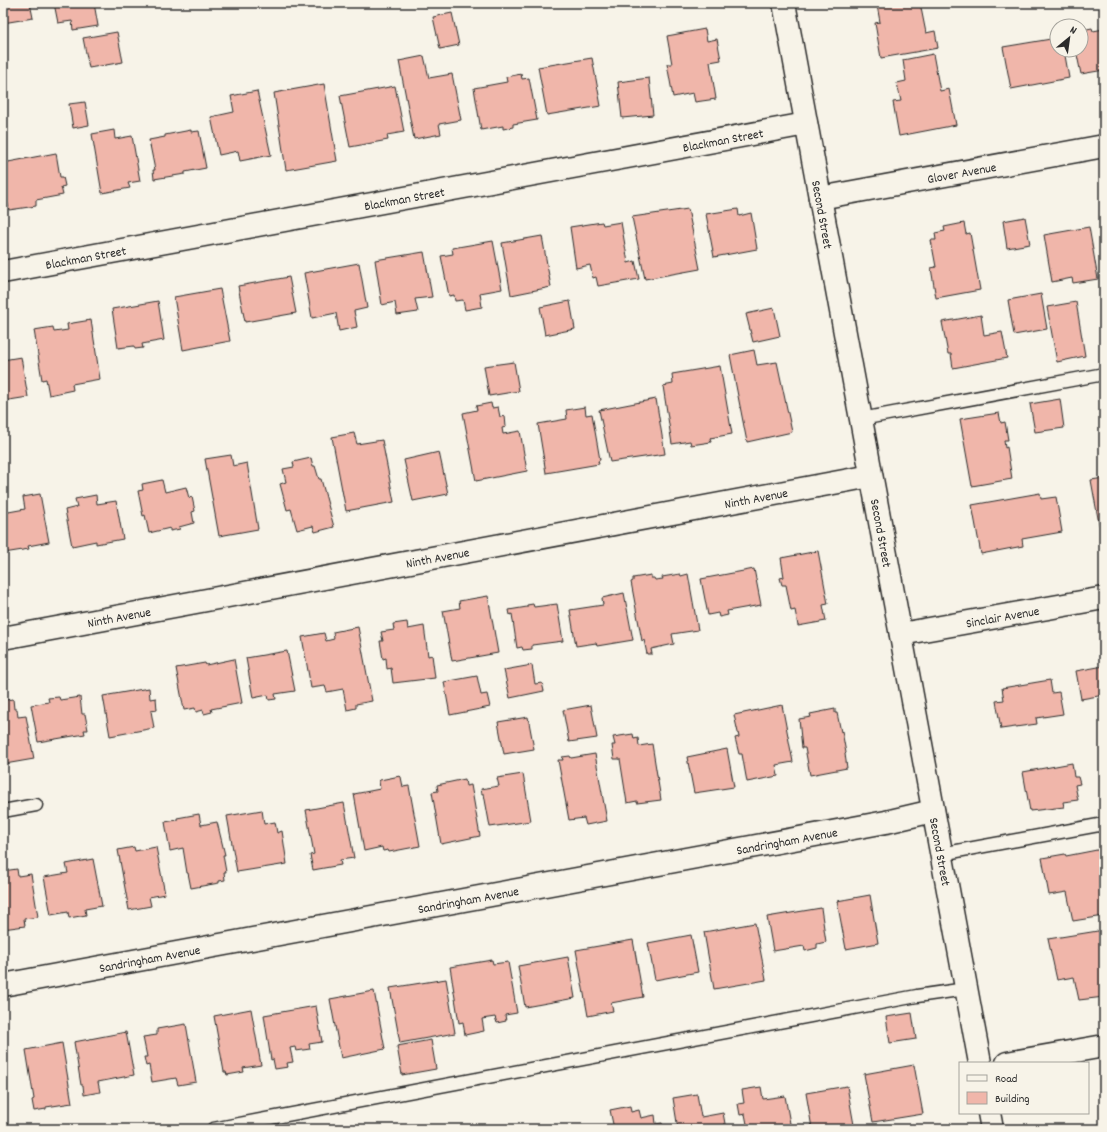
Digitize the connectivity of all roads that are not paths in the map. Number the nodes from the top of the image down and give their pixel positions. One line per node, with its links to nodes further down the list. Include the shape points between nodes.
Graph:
1 (784, 3): 2 (street, Second Street)
2 (806, 124): 4 (street, Second Street); 5 (street, Blackman Street)
3 (1104, 146): 4 (street, Glover Avenue)
4 (820, 198): 7 (street, Second Street)
5 (3, 272)
6 (1104, 374): 7 (lane)
7 (861, 419): 8 (street, Second Street)
8 (871, 476): 10 (street, Second Street); 11 (street, Ninth Avenue)
9 (1104, 598): 10 (street, Sinclair Avenue)
10 (901, 634): 14 (street, Second Street)
11 (3, 638)
12 (36, 805): 13 (lane)
13 (3, 811)
14 (933, 811): 16 (street, Second Street); 17 (street, Sandringham Avenue, via 886,822)
15 (1104, 824): 16 (lane)
16 (941, 854): 18 (street, Second Street)
17 (3, 985)
18 (966, 988): 20 (street, Second Street); 23 (lane)
19 (1104, 1046): 21 (street)
20 (980, 1062)
21 (1013, 1062)
22 (989, 1114): 24 (street)
23 (213, 1129)
24 (992, 1129)

